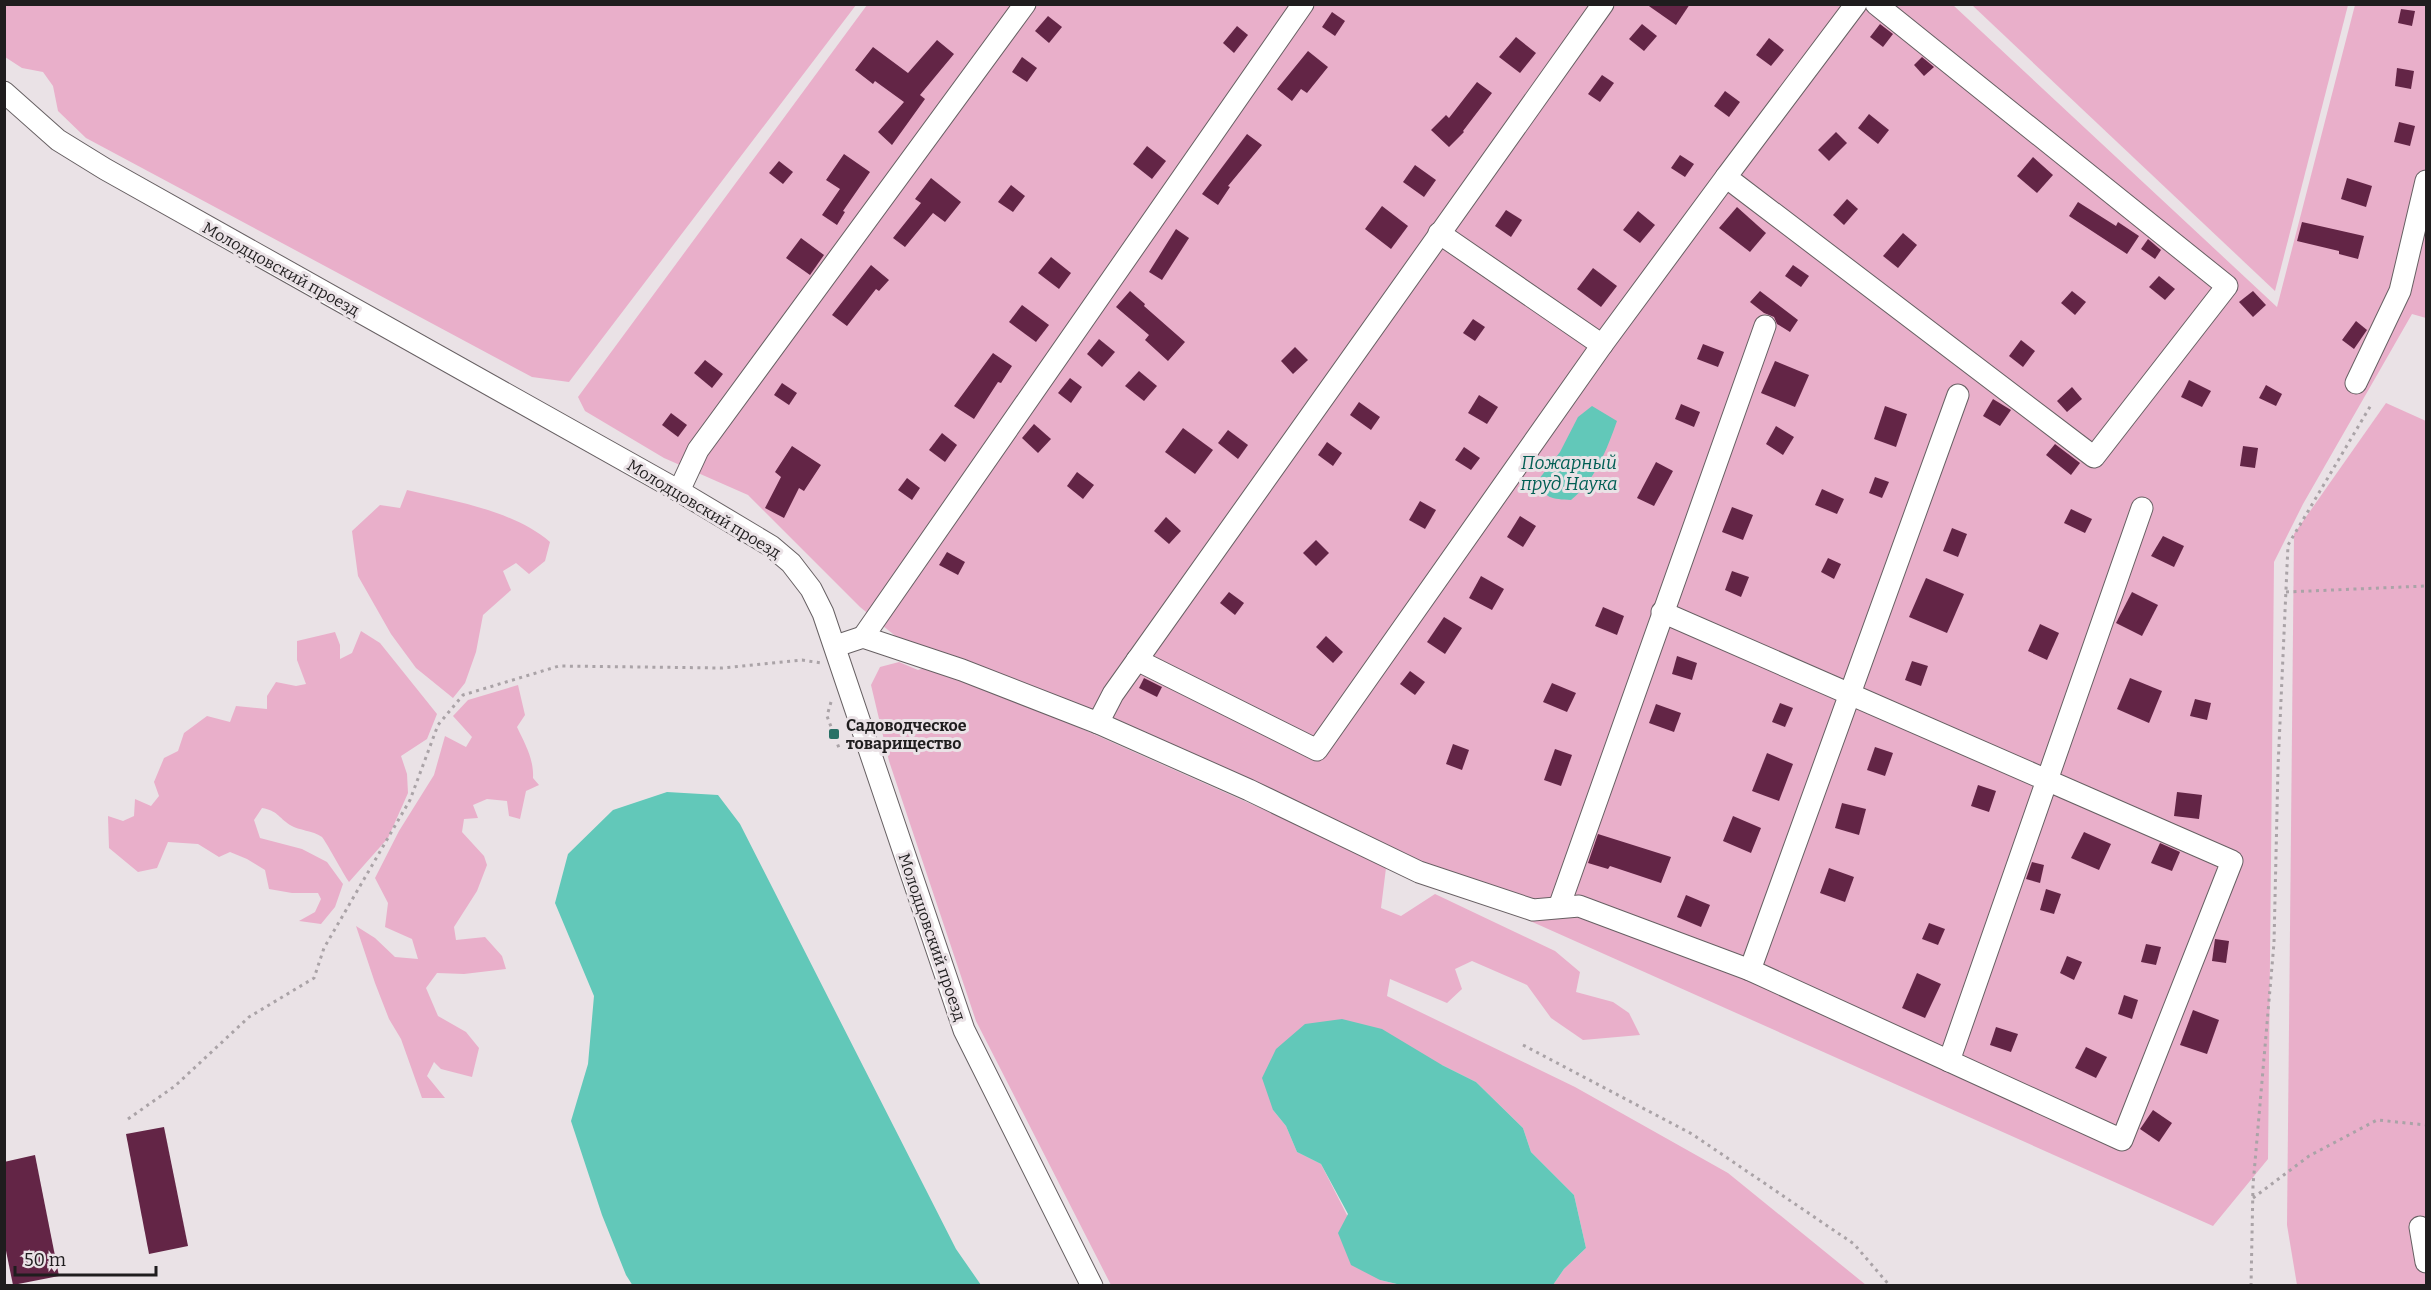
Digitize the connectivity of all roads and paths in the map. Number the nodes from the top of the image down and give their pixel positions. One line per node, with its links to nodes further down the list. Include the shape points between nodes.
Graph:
1 (1025, 4): 15 (street, via 698,450)
2 (1303, 4): 20 (street)
3 (1603, 4): 9 (street)
4 (1857, 4): 7 (street)
5 (1876, 4): 7 (street, via 2227,286 2094,457)
6 (4, 92): 15 (street, Молодцовский проезд, via 58,140 105,169)
7 (1726, 177): 11 (street)
8 (2427, 181): 12 (street, via 2400,291)
9 (1439, 234): 11 (street); 22 (street)
10 (1765, 326): 19 (street)
11 (1602, 345): 22 (street, via 1317,750)
12 (2356, 382)
13 (1958, 395): 24 (street)
14 (2371, 405): 18 (path, via 2288,544)
15 (679, 491): 21 (street, Молодцовский проезд, via 771,546 791,563 823,613)
16 (2142, 508): 27 (street)
17 (2427, 586): 18 (path)
18 (2286, 592): 34 (path, via 2274,943)
19 (1662, 612): 24 (street); 28 (street)
20 (863, 637): 21 (street); 25 (street, via 962,670)
21 (831, 656): 32 (path, via 722,668 559,666 463,695 438,725 410,800 324,948 314,978 249,1017 175,1086); 37 (street, Молодцовский проезд, via 876,773 964,1030)
22 (1137, 660): 25 (street)
23 (830, 694): 26 (path, via 828,716)
24 (1850, 694): 27 (street); 29 (street)
25 (1098, 723): 28 (street, via 1250,790 1419,872 1533,910)
26 (839, 748)
27 (2047, 780): 31 (street); 31 (street, via 2232,861 2122,1140)
28 (1559, 907): 29 (street, via 1579,906)
29 (1750, 970): 31 (street)
30 (1523, 1045): 38 (path, via 1692,1134 1854,1244)
31 (1949, 1061)
32 (128, 1119)
33 (2427, 1125): 34 (path, via 2377,1120 2309,1156)
34 (2253, 1198): 39 (path)
35 (2420, 1227): 36 (street)
36 (2427, 1262)
37 (1092, 1286)
38 (1890, 1286)
39 (2251, 1286)

